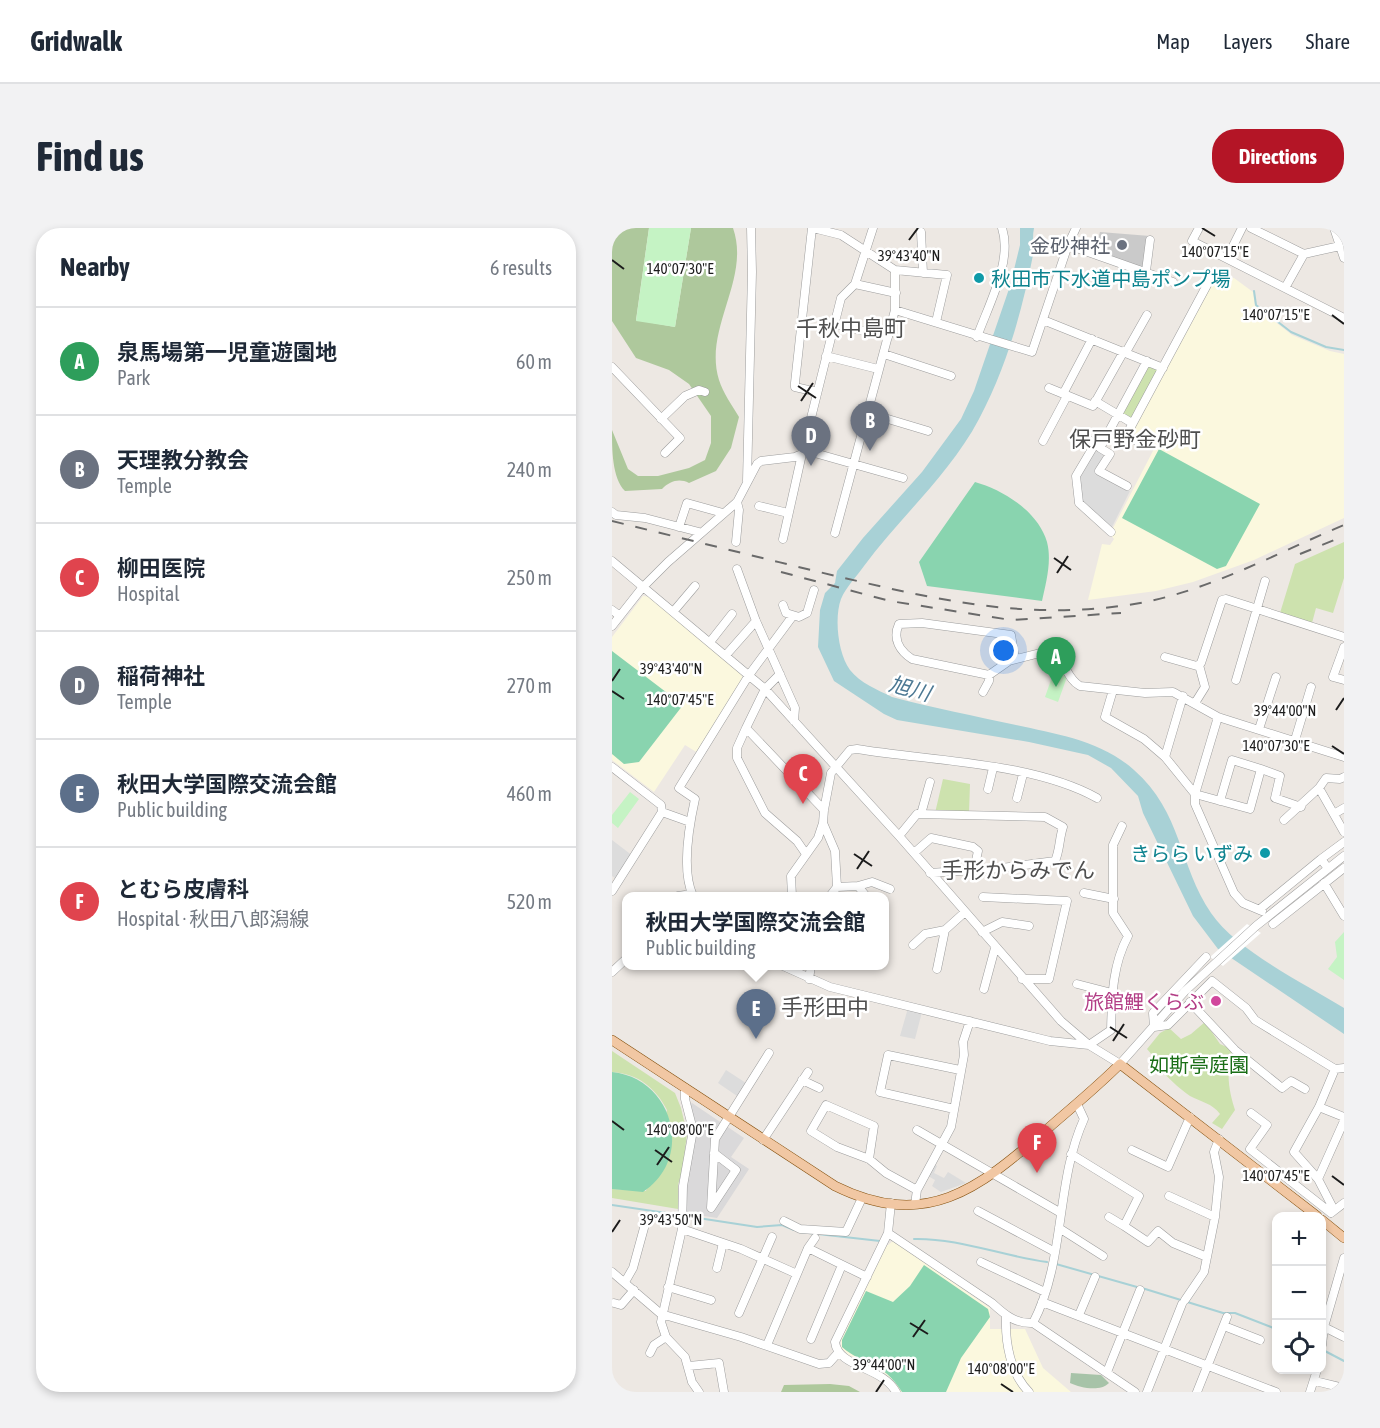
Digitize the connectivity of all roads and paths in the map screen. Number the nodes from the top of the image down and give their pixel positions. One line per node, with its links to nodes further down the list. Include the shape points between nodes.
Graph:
1 (751, 228): 61 (street)
2 (812, 228): 14 (street, via 841,235); 45 (street, via 795,387)
3 (873, 228): 14 (street)
4 (1002, 228): 33 (street, via 1002,267)
5 (1077, 228): 12 (street)
6 (1199, 228): 16 (street, via 1192,241)
7 (1242, 228): 16 (street)
8 (1251, 228): 15 (street)
9 (1334, 228): 13 (street)
10 (921, 232): 21 (street)
11 (1150, 240): 19 (street)
12 (1068, 245): 19 (street); 29 (street)
13 (1340, 246): 15 (street); 17 (street)
14 (866, 252): 18 (street); 23 (street)
15 (1304, 254): 24 (street)
16 (1227, 258): 24 (street)
17 (1344, 258)
18 (895, 270): 21 (street); 25 (street)
19 (1146, 271): 22 (street)
20 (1214, 272): 40 (street)
21 (923, 273): 30 (street, via 947,275)
22 (1173, 282)
23 (855, 284): 25 (street); 31 (street, via 841,298)
24 (1286, 288): 28 (street)
25 (896, 293): 26 (street)
26 (895, 310): 30 (street); 32 (street)
27 (1147, 315): 35 (street)
28 (1344, 318)
29 (1043, 320): 33 (street, via 1032,352); 34 (street)
30 (936, 322): 33 (street)
31 (835, 324): 32 (street); 37 (street)
32 (888, 337): 36 (street)
33 (977, 337)
34 (1092, 339): 35 (street); 46 (street)
35 (1125, 352): 38 (street); 47 (street)
36 (884, 354): 41 (street); 42 (street)
37 (826, 356): 41 (street); 45 (street)
38 (1147, 362): 40 (street); 49 (street)
39 (612, 367): 50 (street)
40 (1163, 368): 51 (street)
41 (878, 369): 48 (street)
42 (951, 376)
43 (1049, 388): 46 (street)
44 (705, 392): 50 (street, via 699,390 685,396)
45 (817, 392): 57 (street)
46 (1065, 395): 47 (street, via 1092,406); 54 (street)
47 (1095, 401): 49 (street)
48 (868, 413): 52 (street); 59 (street)
49 (1118, 415): 51 (street); 56 (street)
50 (661, 419): 58 (street, via 680,438)
51 (1132, 423): 55 (street, via 1127,434)
52 (928, 431)
53 (1082, 435): 56 (street)
54 (1043, 441)
55 (1138, 442)
56 (1097, 446): 62 (street, via 1110,454 1099,471); 70 (street, via 1076,476 1080,504)
57 (803, 452): 59 (street); 61 (street, via 795,457 761,461); 67 (street)
58 (664, 453)
59 (855, 463): 60 (street); 71 (street)
60 (903, 478)
61 (747, 481): 63 (street)
62 (1127, 486)
63 (737, 501): 66 (street); 73 (street)
64 (759, 506): 67 (street)
65 (612, 512): 68 (street)
66 (723, 513): 68 (street, via 687,503); 69 (street)
67 (788, 513): 72 (street)
68 (679, 527): 69 (street)
69 (699, 532): 78 (street)
70 (1111, 532)
71 (835, 533)
72 (783, 539)
73 (736, 542)
74 (612, 561): 78 (street)
75 (737, 569): 87 (street)
76 (1265, 581): 82 (street)
77 (695, 586): 83 (street)
78 (642, 588): 83 (street); 85 (street)
79 (814, 591): 86 (street, via 807,613)
80 (783, 605): 86 (street)
81 (612, 609): 85 (street)
82 (1258, 609): 89 (street); 96 (street, via 1222,600); 101 (street)
83 (673, 612): 90 (street)
84 (732, 614): 90 (street)
85 (620, 616): 88 (street)
86 (792, 617): 92 (street)
87 (756, 621): 92 (street); 93 (street)
88 (612, 626)
89 (1344, 637)
90 (710, 642): 93 (street)
91 (1344, 647): 102 (street, via 1334,678)
92 (771, 649): 97 (street); 98 (street)
93 (726, 655): 98 (street)
94 (1165, 657): 96 (street)
95 (1015, 659): 99 (street); 99 (street, via 1011,635 922,623 899,624 898,645 912,660); 105 (street, via 1048,651 1060,658 1073,683)
96 (1199, 665): 108 (street, via 1205,687)
97 (780, 674): 104 (street); 110 (street, via 795,708)
98 (749, 675): 104 (street); 136 (street, via 680,788 695,799)
99 (989, 675): 106 (street)
100 (1276, 677): 112 (street)
101 (1236, 680)
102 (1344, 681)
103 (1311, 687): 113 (street)
104 (765, 689): 110 (street); 111 (street)
105 (1113, 690): 107 (street, via 1164,691); 115 (street, via 1105,717 1144,739)
106 (983, 692)
107 (1183, 696): 108 (street); 115 (street)
108 (1195, 704): 109 (street)
109 (1218, 717): 112 (street); 125 (street)
110 (794, 721): 116 (street)
111 (746, 728): 131 (street); 143 (street, via 737,758 765,813)
112 (1259, 729): 113 (street)
113 (1295, 740): 114 (street)
114 (1344, 756)
115 (1166, 758): 125 (street)
116 (835, 765): 118 (street, via 857,748); 131 (street); 140 (street)
117 (612, 767): 132 (street, via 662,805)
118 (993, 768): 120 (street); 124 (street)
119 (1261, 769): 128 (street, via 1250,809); 128 (street, via 1232,760); 129 (street, via 1280,776 1275,798)
120 (1023, 774): 126 (street); 127 (street, via 1074,787)
121 (1344, 777): 123 (street, via 1326,778)
122 (930, 782): 133 (street)
123 (1319, 788): 129 (street); 134 (street)
124 (988, 789)
125 (1195, 794): 128 (street); 145 (street, via 1194,804 1201,821 1234,893 1243,903 1261,910)
126 (1017, 798)
127 (1097, 798)
128 (1220, 801)
129 (1301, 807): 135 (street)
130 (1344, 808): 134 (street)
131 (824, 810): 137 (street)
132 (662, 812): 136 (street); 154 (street)
133 (921, 814): 140 (street); 148 (street, via 1045,817 1063,827 1054,861)
134 (1334, 814): 139 (street)
135 (1284, 820)
136 (690, 822): 155 (street, via 687,839)
137 (823, 823): 143 (street); 152 (street, via 835,851)
138 (1122, 826): 161 (street, via 1113,845)
139 (1344, 832)
140 (899, 836): 142 (street)
141 (1344, 842): 145 (street)
142 (914, 853): 148 (street, via 931,838 973,847 978,851); 149 (street)
143 (806, 854): 156 (street, via 791,876)
144 (1344, 856): 146 (street)
145 (1321, 859): 146 (street)
146 (1327, 867): 181 (street, via 1185,991)
147 (1344, 868): 150 (street)
148 (974, 870): 149 (street)
149 (930, 873): 162 (street)
150 (1324, 883): 163 (street); 164 (street)
151 (858, 886): 152 (street); 153 (street, via 872,882); 158 (street)
152 (837, 887): 157 (street)
153 (890, 889)
154 (612, 891)
155 (692, 892)
156 (792, 892)
157 (834, 892)
158 (862, 892)
159 (1084, 893): 161 (street)
160 (983, 897): 175 (street, via 1067,901 1049,979)
161 (1114, 899): 178 (street, via 1113,913 1128,936 1117,956)
162 (965, 912): 166 (street); 167 (street)
163 (1344, 916)
164 (1273, 924)
165 (1029, 927): 167 (street, via 1002,922)
166 (945, 930): 168 (street, via 925,934); 171 (street)
167 (982, 932): 169 (street)
168 (913, 945)
169 (995, 948): 175 (street); 177 (street)
170 (1206, 957): 181 (street, via 1153,1013)
171 (937, 969)
172 (791, 970): 174 (street)
173 (810, 970): 174 (street)
174 (809, 979): 180 (street)
175 (1022, 979): 183 (street)
176 (1077, 984): 178 (street)
177 (984, 989)
178 (1112, 993): 183 (street, via 1111,1030)
179 (1190, 1002): 181 (street, via 1168,1025); 187 (street, via 1212,981 1255,1020); 193 (street, via 1235,1050 1282,1088 1291,1081)
180 (970, 1021): 183 (street, via 1050,1041); 188 (street)
181 (1154, 1027): 185 (street)
182 (612, 1040): 191 (main road)
183 (1089, 1045): 185 (street)
184 (769, 1053): 198 (street)
185 (1120, 1064): 194 (main road); 199 (main road)
186 (1344, 1068): 187 (street)
187 (1335, 1069): 195 (street)
188 (960, 1070): 196 (street); 196 (street, via 888,1055 880,1092)
189 (808, 1072): 190 (street)
190 (802, 1080): 192 (street); 203 (street)
191 (685, 1088): 198 (main road); 230 (street, via 693,1130 683,1186)
192 (819, 1088)
193 (1305, 1089)
194 (1077, 1104): 207 (street, via 1084,1119); 209 (main road)
195 (1319, 1107): 200 (street); 210 (street, via 1293,1152)
196 (954, 1109): 204 (street)
197 (1251, 1113): 212 (street, via 1267,1125 1250,1149)
198 (727, 1116): 203 (main road); 206 (street, via 715,1139)
199 (1190, 1117): 202 (main road); 205 (street, via 1168,1167)
200 (1344, 1119): 210 (street)
201 (917, 1130): 204 (street)
202 (1219, 1139): 215 (main road); 224 (street, via 1214,1152 1219,1177)
203 (763, 1140): 214 (main road, via 835,1186)
204 (942, 1144): 209 (street); 211 (street)
205 (1132, 1150)
206 (714, 1153): 206 (street, via 713,1175 711,1208 736,1170)
207 (1071, 1154): 222 (street); 227 (street, via 1139,1196)
208 (869, 1159): 208 (street, via 837,1147 811,1131 826,1105 874,1126); 211 (street)
209 (994, 1175): 218 (main road, via 953,1196); 222 (street)
210 (1318, 1179): 220 (street)
211 (917, 1190): 218 (street)
212 (1304, 1192): 215 (street); 220 (street, via 1330,1213)
213 (1169, 1196): 224 (street)
214 (862, 1198): 216 (main road); 225 (street, via 846,1232 800,1229)
215 (1297, 1200): 221 (main road)
216 (891, 1203): 218 (main road); 231 (street)
217 (1344, 1203): 220 (street)
218 (915, 1204)
219 (978, 1210): 237 (street)
220 (1334, 1210)
221 (1312, 1212)
222 (1061, 1213): 229 (street)
223 (1109, 1217): 227 (street)
224 (1215, 1217): 239 (street)
225 (784, 1221)
226 (1326, 1223): 234 (main road)
227 (1124, 1226): 239 (street, via 1148,1242 1158,1231 1173,1243)
228 (644, 1228): 249 (street)
229 (1059, 1228): 237 (street); 238 (street)
230 (682, 1229): 235 (street); 250 (street)
231 (888, 1233): 247 (street); 260 (street)
232 (772, 1238): 240 (street)
233 (815, 1238): 236 (street)
234 (1344, 1238)
235 (723, 1243): 240 (street); 244 (street)
236 (808, 1248): 243 (street); 246 (street)
237 (1055, 1252): 253 (street)
238 (1103, 1256)
239 (1207, 1257): 273 (street, via 1204,1272 1184,1302)
240 (761, 1258): 246 (street); 257 (street)
241 (1344, 1258): 262 (street)
242 (981, 1262): 253 (street)
243 (842, 1265): 247 (street); 270 (street)
244 (717, 1268)
245 (612, 1272): 249 (street)
246 (797, 1274): 272 (street)
247 (867, 1277): 275 (street, via 835,1342)
248 (1095, 1277): 259 (street)
249 (626, 1282): 251 (street)
250 (668, 1287): 254 (street); 258 (street)
251 (634, 1290): 255 (street, via 621,1305); 258 (street)
252 (1140, 1290): 267 (street)
253 (1045, 1292): 256 (street)
254 (711, 1300)
255 (614, 1302)
256 (1042, 1302): 259 (street); 263 (street)
257 (740, 1313)
258 (662, 1314): 269 (street); 272 (street)
259 (1080, 1315): 267 (street)
260 (1006, 1316): 263 (street); 286 (street, via 1006,1342 1018,1379)
261 (1227, 1317): 264 (street)
262 (1326, 1320)
263 (1033, 1323): 278 (street)
264 (1224, 1326): 271 (street); 277 (street)
265 (1344, 1326): 268 (street)
266 (1326, 1328): 268 (street)
267 (1124, 1332): 273 (street); 278 (street)
268 (1343, 1336)
269 (666, 1337): 274 (street); 276 (street)
270 (811, 1339)
271 (1260, 1340)
272 (767, 1346): 275 (street, via 819,1364 829,1363)
273 (1166, 1349): 277 (street); 288 (street)
274 (650, 1353)
275 (838, 1353): 285 (street, via 882,1375)
276 (689, 1365): 283 (street, via 692,1382); 284 (street, via 719,1363)
277 (1208, 1366): 281 (street); 289 (street)
278 (1107, 1372): 287 (street)
279 (1316, 1374): 280 (street)
280 (1315, 1381): 282 (street); 291 (street)
281 (1254, 1388): 290 (street)
282 (1344, 1388)
283 (699, 1392)
284 (724, 1392)
285 (896, 1392)
286 (1029, 1392)
287 (1135, 1392)
288 (1147, 1392)
289 (1197, 1392)
290 (1276, 1392)
291 (1310, 1392)

